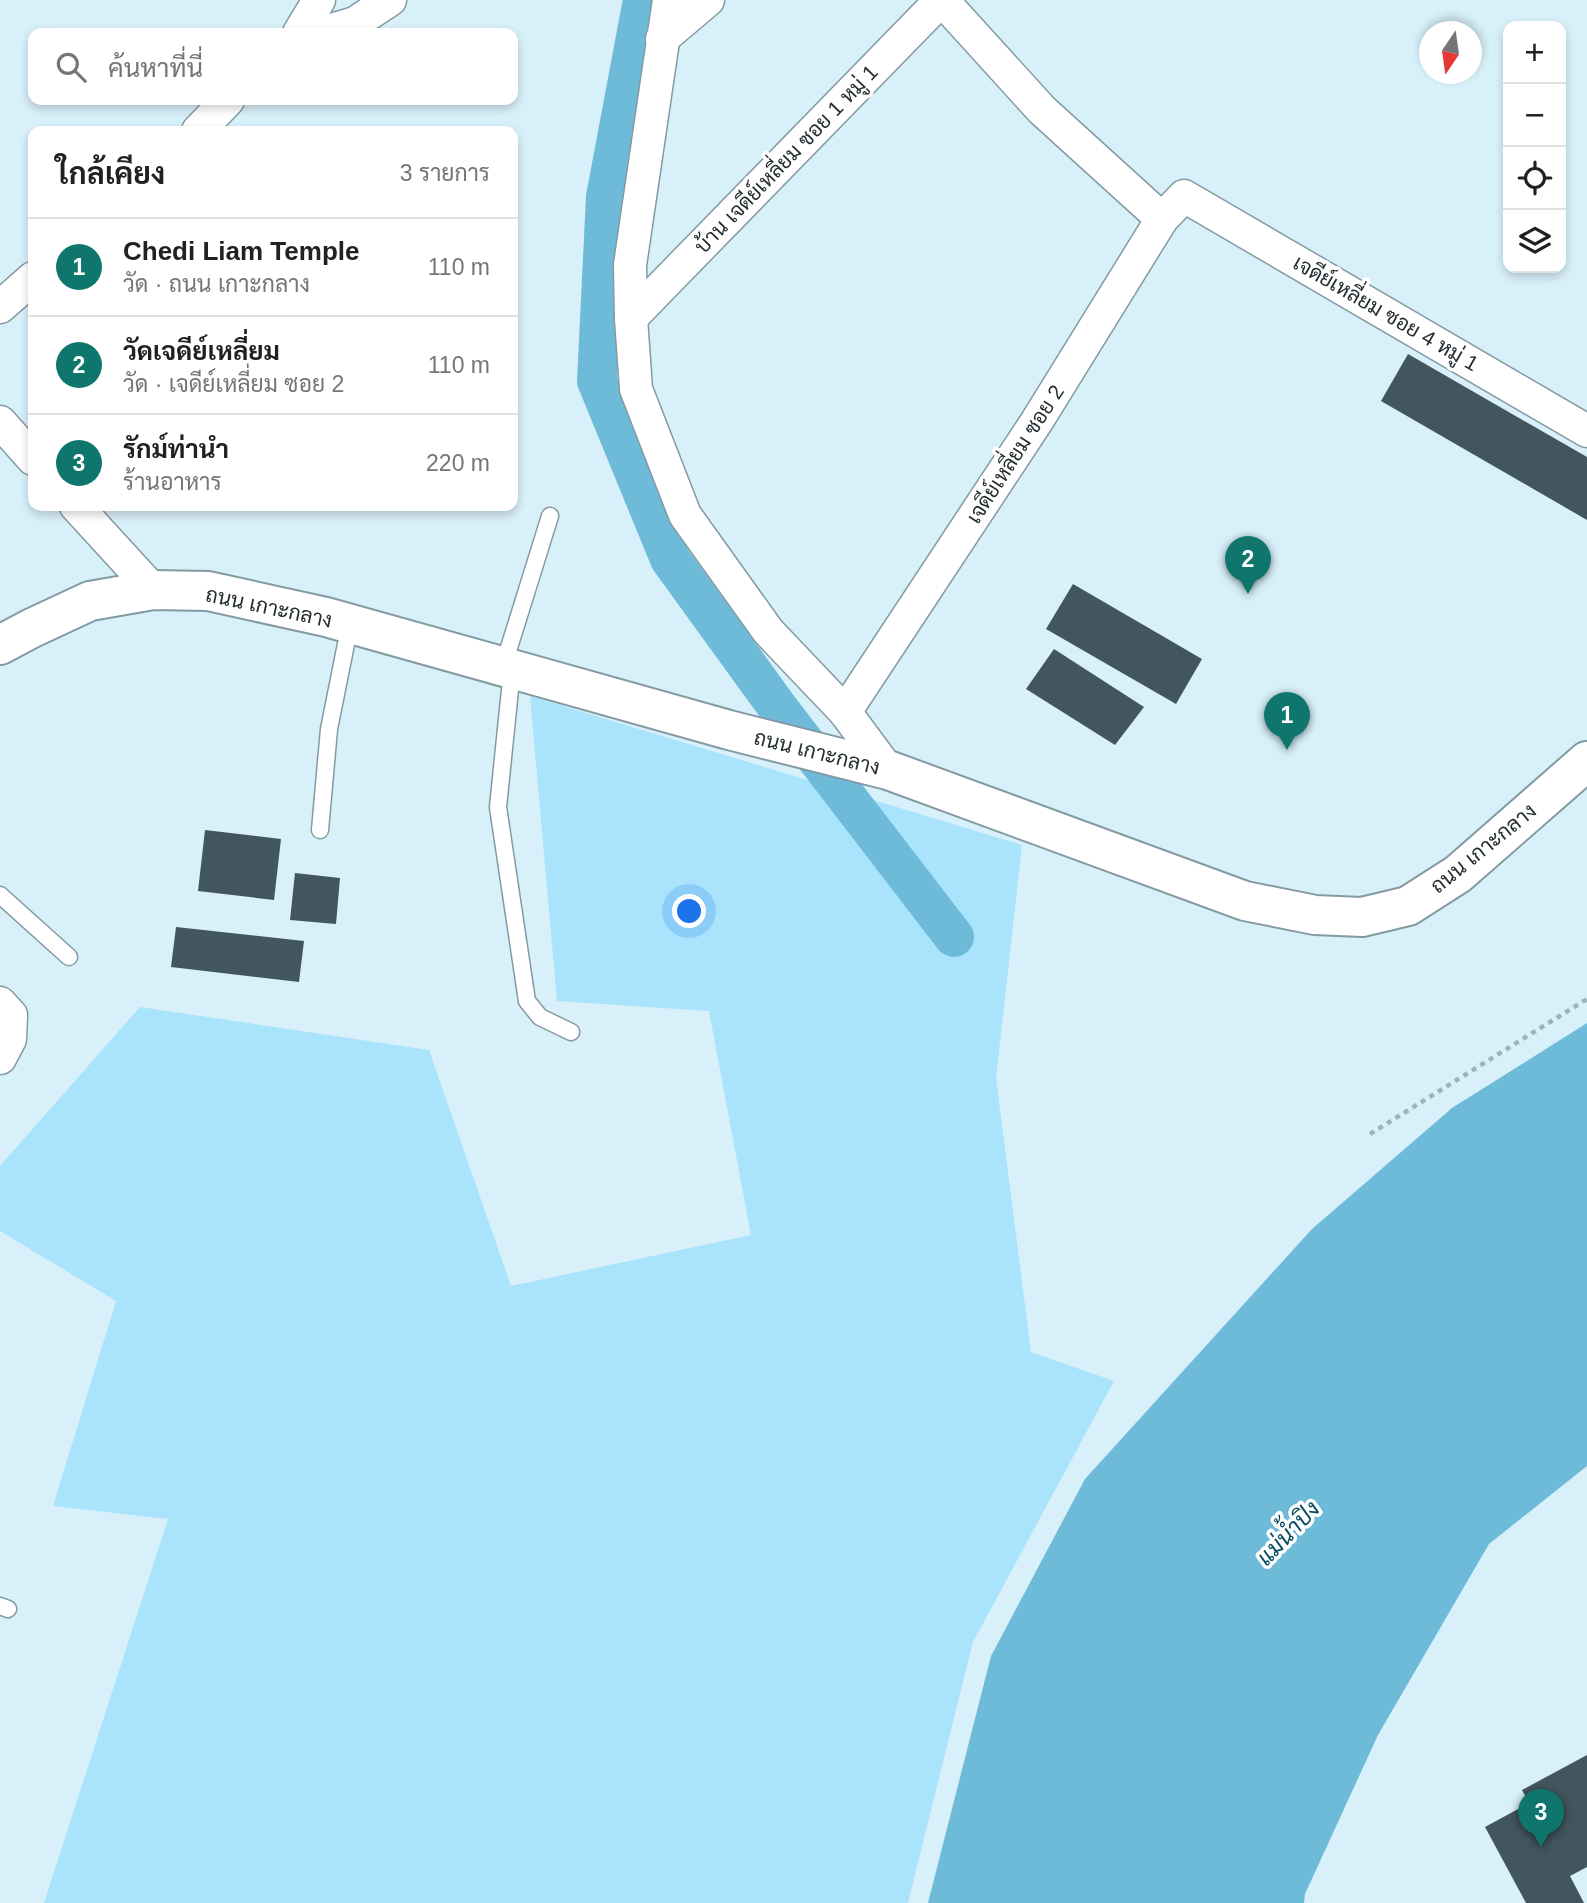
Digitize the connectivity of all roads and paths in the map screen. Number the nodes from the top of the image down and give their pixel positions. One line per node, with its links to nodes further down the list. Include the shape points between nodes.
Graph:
1 (319, 0): 6 (street)
2 (390, 0): 7 (street, via 355,23)
3 (669, 0): 8 (street)
4 (708, 0): 8 (street)
5 (942, 0): 10 (street, via 1042,110); 13 (street, บ้าน เจดีย์เหลี่ยม ซอย 1 หมู่ 1)
6 (302, 28)
7 (338, 28)
8 (662, 39): 13 (street, via 630,265)
9 (1184, 196): 10 (street, เจดีย์เหลี่ยม ซอย 2); 15 (street, เจดีย์เหลี่ยม ซอย 4 หมู่ 1)
10 (1162, 219): 23 (street, เจดีย์เหลี่ยม ซอย 2, via 1037,421)
11 (28, 282): 12 (street)
12 (0, 307)
13 (631, 318): 23 (street, via 636,389 685,515 768,631)
14 (0, 422): 16 (street)
15 (1587, 431)
16 (28, 453)
17 (81, 511): 19 (street)
18 (550, 516): 22 (lane)
19 (153, 590): 20 (street, ถนน เกาะกลาง, via 208,591); 21 (street, ถนน เกาะกลาง, via 90,601)
20 (350, 624): 22 (street, ถนน เกาะกลาง); 26 (lane, via 329,730)
21 (0, 645)
22 (508, 668): 25 (street, ถนน เกาะกลาง); 31 (lane, via 498,807 527,1001 540,1017)
23 (845, 712): 25 (street)
24 (1587, 761): 25 (street, ถนน เกาะกลาง, via 1458,874 1408,906 1362,917 1315,915 1245,901)
25 (888, 770)
26 (320, 830)
27 (0, 895): 28 (lane)
28 (69, 957)
29 (1587, 999): 33 (path)
30 (0, 1003): 32 (street, via 11,1015 10,1040)
31 (571, 1032)
32 (0, 1058)
33 (1370, 1134)

